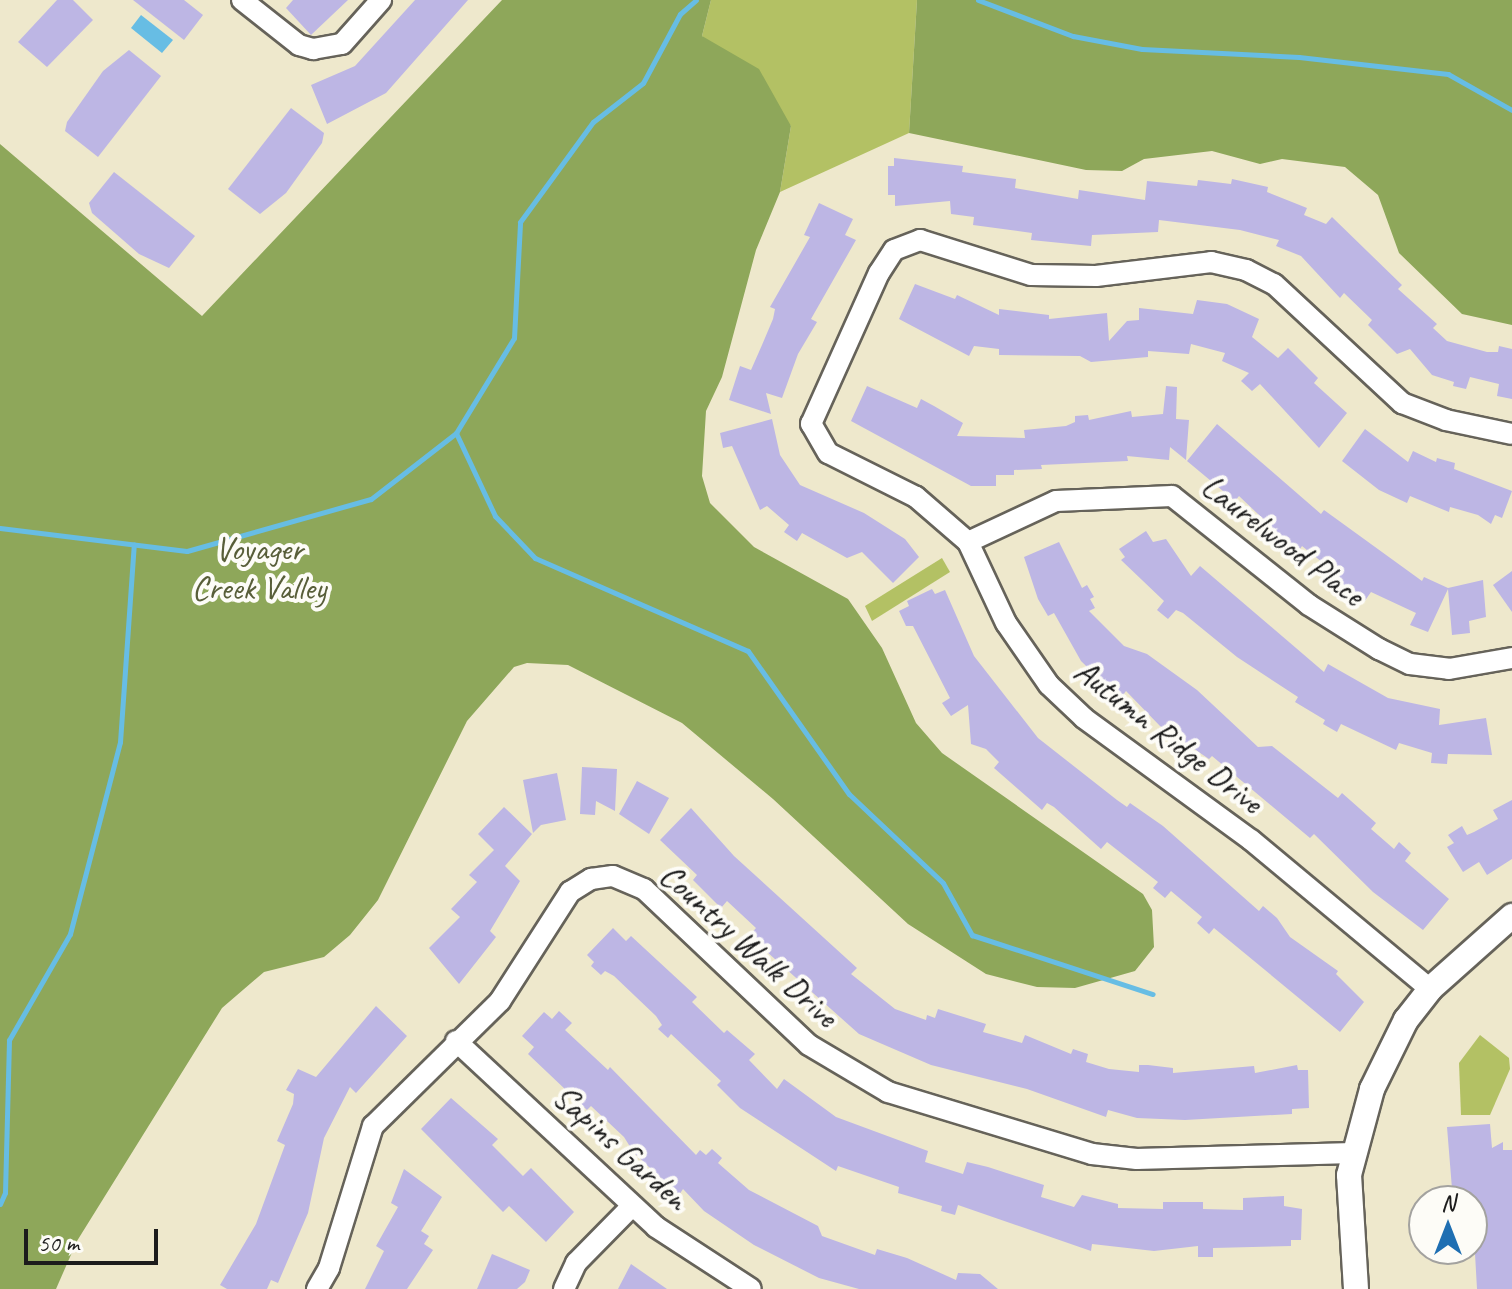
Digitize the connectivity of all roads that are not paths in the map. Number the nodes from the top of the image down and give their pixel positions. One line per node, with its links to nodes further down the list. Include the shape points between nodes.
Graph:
1 (242, 0): 2 (street, via 299,45 313,49 342,44)
2 (381, 0)
3 (1512, 434): 4 (street, Autumn Ridge Drive, via 1446,420 1402,403 1274,284 1246,270 1211,262 1096,276 1031,275 920,240 894,250 879,273 811,424 828,453 916,497)
4 (968, 542): 5 (street, Laurelwood Place, via 1056,501 1172,496 1309,605 1410,664 1449,669); 7 (street, Autumn Ridge Drive, via 1006,623 1061,696 1251,840)
5 (1512, 658)
6 (1512, 916): 7 (street)
7 (1430, 989): 9 (street, via 1388,1053)
8 (456, 1041): 9 (street, Country Walk Drive, via 500,1001 570,892 591,879 613,876 644,889 809,1045 888,1092 1092,1154 1137,1159); 10 (street, Sapins Garden); 11 (street, Country Walk Drive, via 373,1126 329,1268)
9 (1352, 1153): 14 (street, via 1348,1207)
10 (632, 1206): 12 (street, via 576,1263); 13 (street, Sapins Garden, via 708,1264)
11 (317, 1289)
12 (564, 1289)
13 (751, 1289)
14 (1356, 1289)

